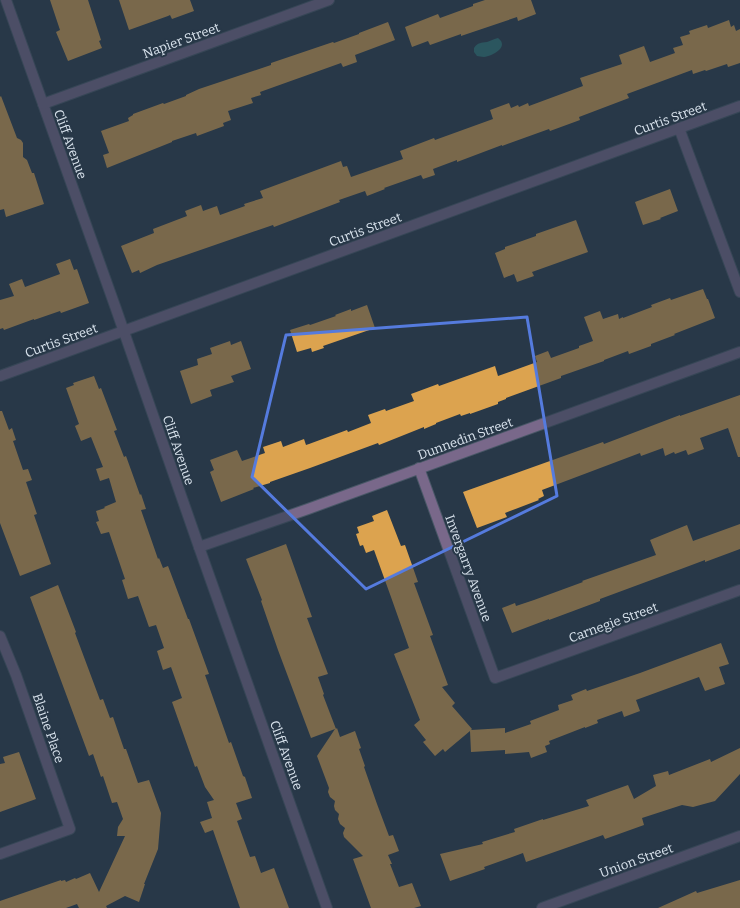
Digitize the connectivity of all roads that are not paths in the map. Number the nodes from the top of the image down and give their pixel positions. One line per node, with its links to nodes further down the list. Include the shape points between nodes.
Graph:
1 (6, 0): 3 (street, Cliff Avenue)
2 (329, 0): 3 (street, Napier Street)
3 (43, 104): 7 (street, Cliff Avenue)
4 (740, 106): 5 (street, Curtis Street)
5 (679, 128): 6 (street); 7 (street, Curtis Street)
6 (740, 292)
7 (124, 331): 9 (street, Curtis Street); 11 (street, Cliff Avenue)
8 (740, 352): 10 (street, Dunnedin Street)
9 (0, 376)
10 (419, 468): 11 (street, Dunnedin Street); 14 (street, Invergarry Avenue)
11 (199, 547): 17 (street, Cliff Avenue)
12 (740, 590): 14 (street, Carnegie Street)
13 (0, 636): 16 (street, Blaine Place, via 70,829)
14 (495, 678)
15 (740, 836): 18 (street, Union Street)
16 (0, 854)
17 (327, 908)
18 (542, 908)

